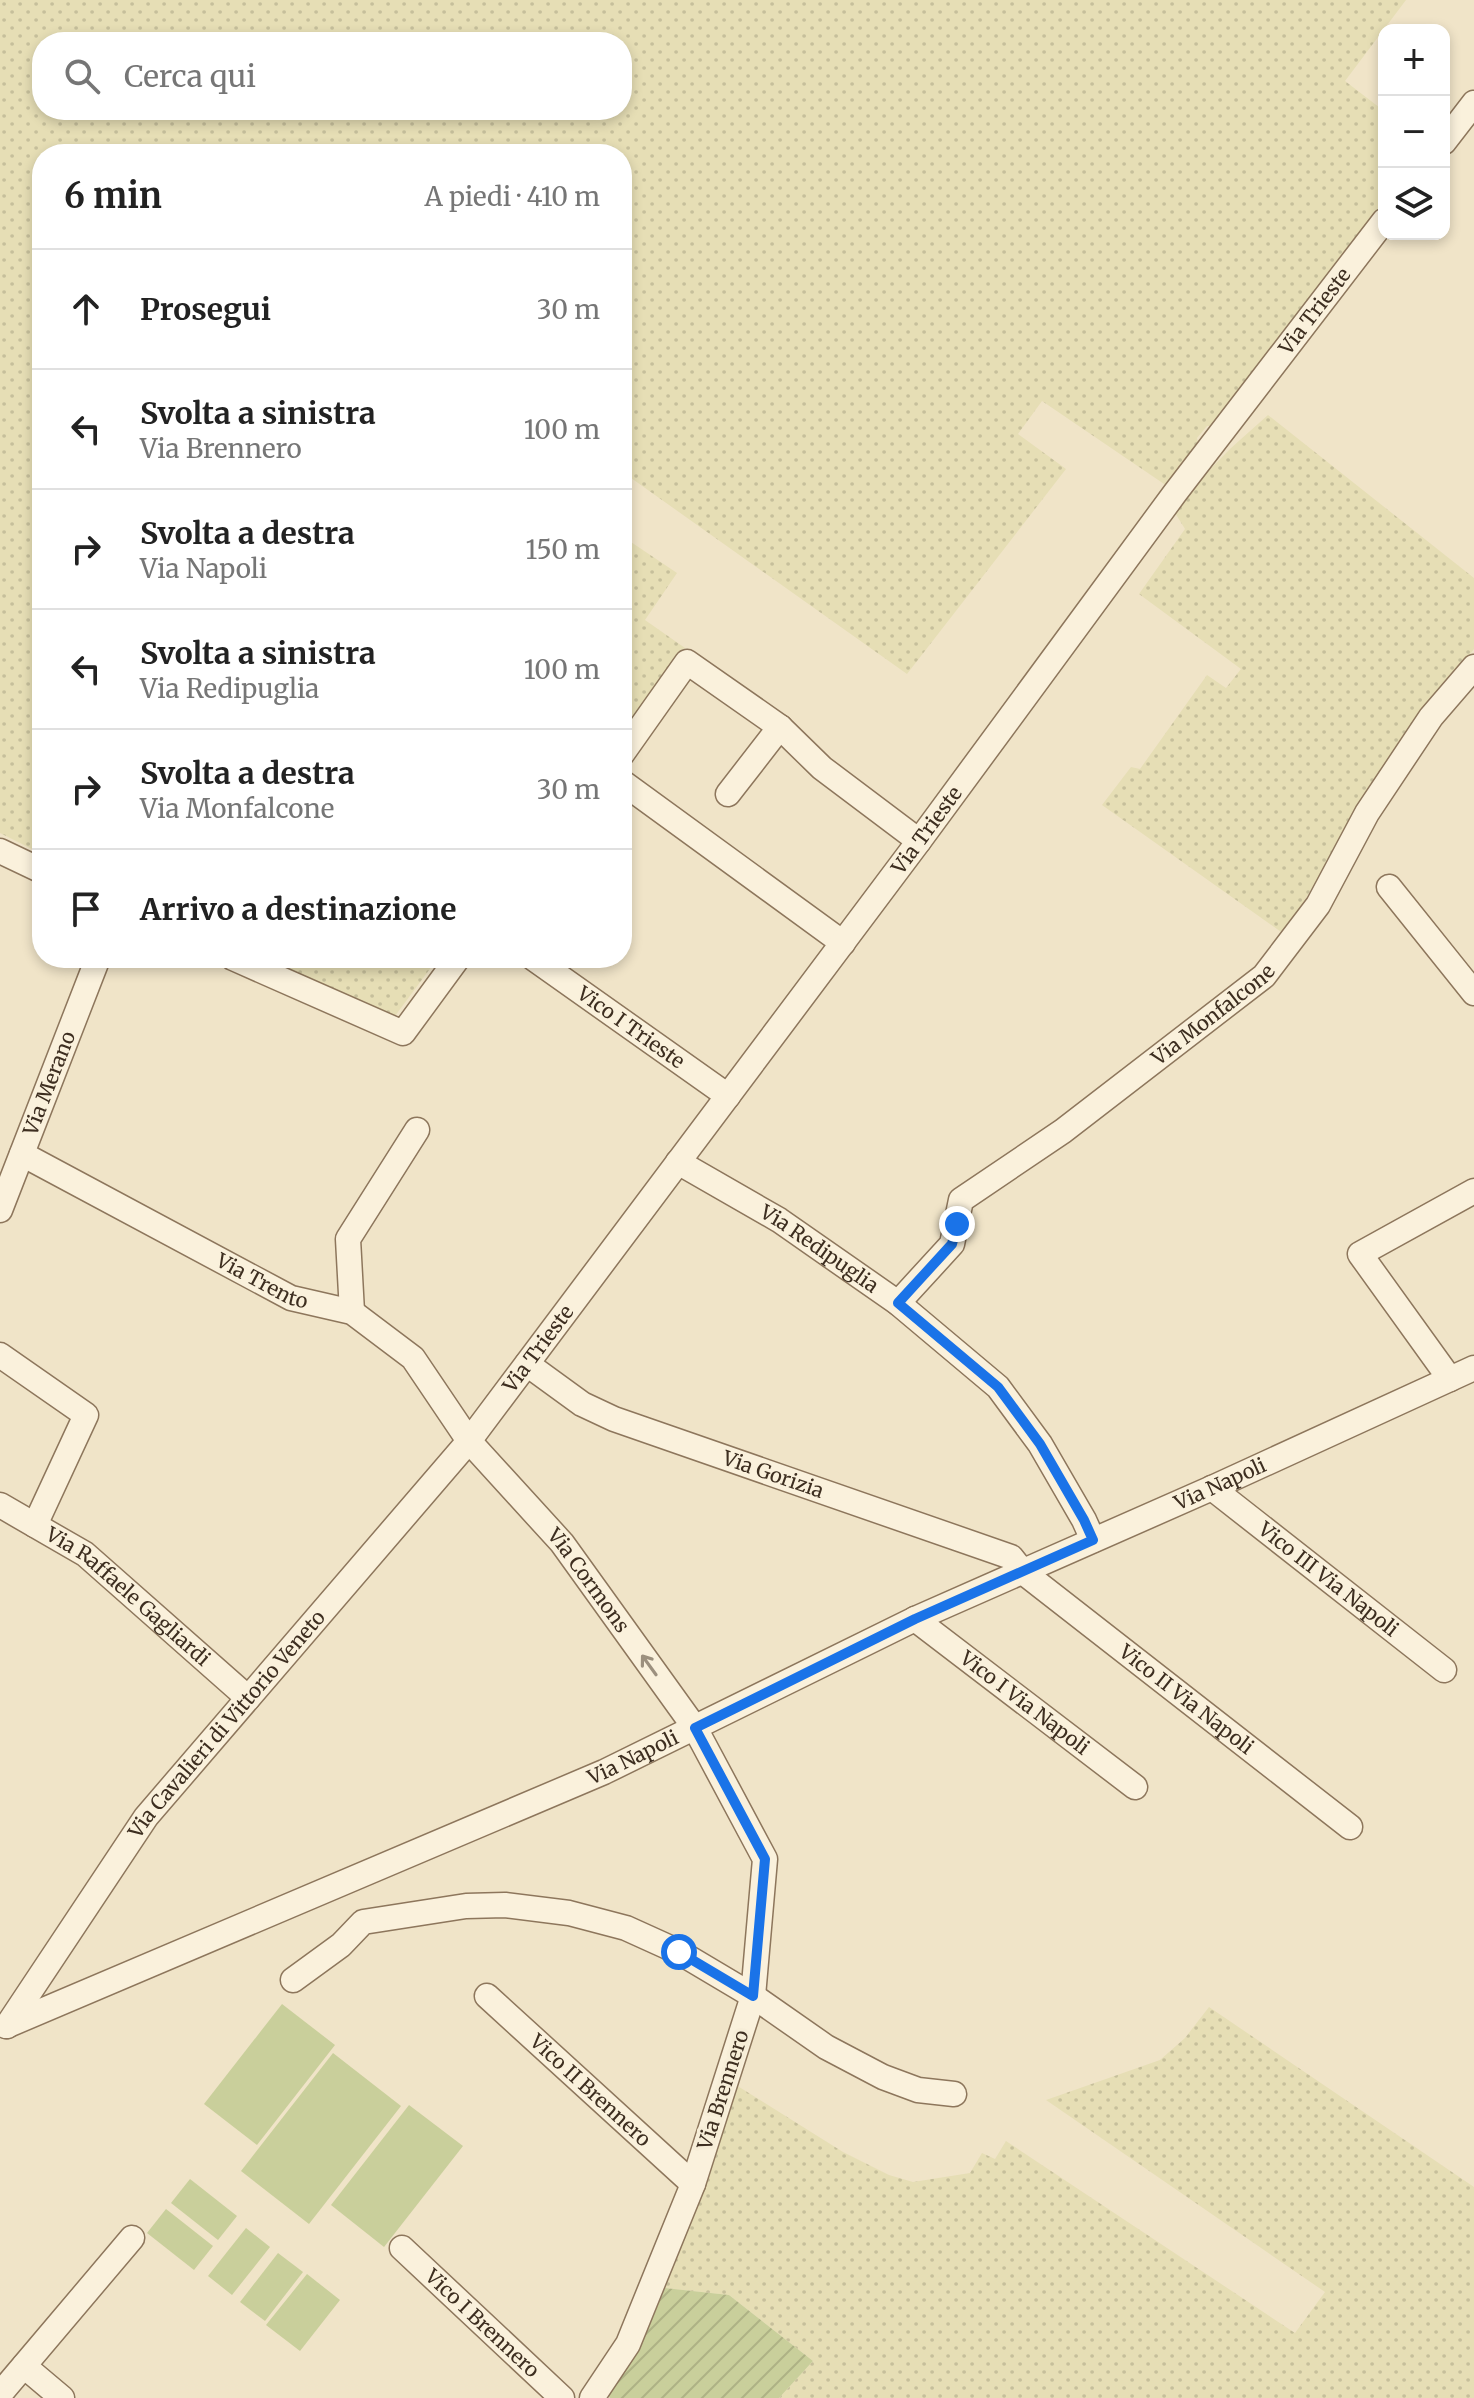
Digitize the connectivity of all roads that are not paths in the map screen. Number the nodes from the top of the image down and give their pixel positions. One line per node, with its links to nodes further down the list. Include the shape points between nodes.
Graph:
1 (1474, 103): 2 (street)
2 (1450, 134)
3 (1378, 229): 9 (street, Via Trieste)
4 (1474, 667): 25 (street, Via Monfalcone, via 1431,717 1367,813 1318,905 1264,976 1063,1131 961,1200 952,1244)
5 (780, 727): 6 (street, via 687,662); 8 (street); 9 (street, via 822,768)
6 (632, 740)
7 (632, 789): 13 (street)
8 (728, 794)
9 (919, 841): 13 (street, Via Trieste)
10 (0, 851): 11 (street)
11 (32, 866)
12 (1389, 887): 18 (street)
13 (843, 943): 19 (street, Via Trieste)
14 (94, 968): 21 (street, Via Merano)
15 (256, 968): 16 (street, via 403,1033)
16 (451, 968)
17 (547, 968): 19 (street, Vico I Trieste)
18 (1474, 993)
19 (728, 1096): 22 (street, Via Trieste)
20 (417, 1130): 26 (street, via 348,1239)
21 (22, 1154): 24 (street, Via Merano); 26 (street, Via Trento, via 291,1298)
22 (678, 1162): 25 (street, Via Redipuglia, via 779,1220); 28 (street, Via Trieste)
23 (1474, 1191): 30 (street, via 1360,1254)
24 (0, 1210)
25 (898, 1303): 35 (street, Via Redipuglia, via 998,1387 1040,1444)
26 (352, 1312): 31 (street, Via Trento, via 413,1358)
27 (0, 1355): 34 (street, via 86,1415)
28 (527, 1364): 31 (street, Via Trieste); 36 (street, Via Gorizia, via 582,1404 614,1419 1011,1557)
29 (1474, 1368): 30 (street, Via Napoli)
30 (1450, 1379): 32 (street, Via Napoli)
31 (469, 1441): 39 (street, Via Cavalieri di Vittorio Veneto); 40 (street, Via Cormons, one-way to 31, via 562,1543)
32 (1212, 1488): 35 (street, Via Napoli); 38 (street, Vico III Via Napoli)
33 (0, 1505): 34 (street, Via Raffaele Gagliardi)
34 (35, 1525): 39 (street, Via Raffaele Gagliardi, via 85,1554)
35 (1093, 1540): 36 (street, Via Napoli)
36 (1023, 1572): 37 (street, Via Napoli); 42 (street, Vico II Via Napoli)
37 (915, 1619): 40 (street, Via Napoli); 41 (street, Vico I Via Napoli)
38 (1444, 1670)
39 (248, 1698): 48 (street, Via Cavalieri di Vittorio Veneto, via 146,1817)
40 (695, 1728): 43 (street, Via Napoli); 47 (street, Via Brennero, via 765,1859)
41 (1135, 1787)
42 (1350, 1827)
43 (349, 1880): 44 (street); 48 (street, Via Napoli)
44 (363, 1922): 45 (street); 47 (street, via 466,1906 569,1913 626,1928 666,1946)
45 (293, 1980)
46 (487, 1996): 50 (street, Vico II Brennero)
47 (753, 1996): 49 (street, via 826,2047 883,2077 918,2090); 50 (street, Via Brennero)
48 (4, 2027)
49 (954, 2094)
50 (693, 2184): 57 (street, Via Brennero, via 628,2344)
51 (132, 2238): 53 (street)
52 (402, 2248): 56 (street, Vico I Brennero)
53 (24, 2366): 54 (street); 55 (street)
54 (0, 2394)
55 (62, 2398)
56 (562, 2398)
57 (592, 2398)

